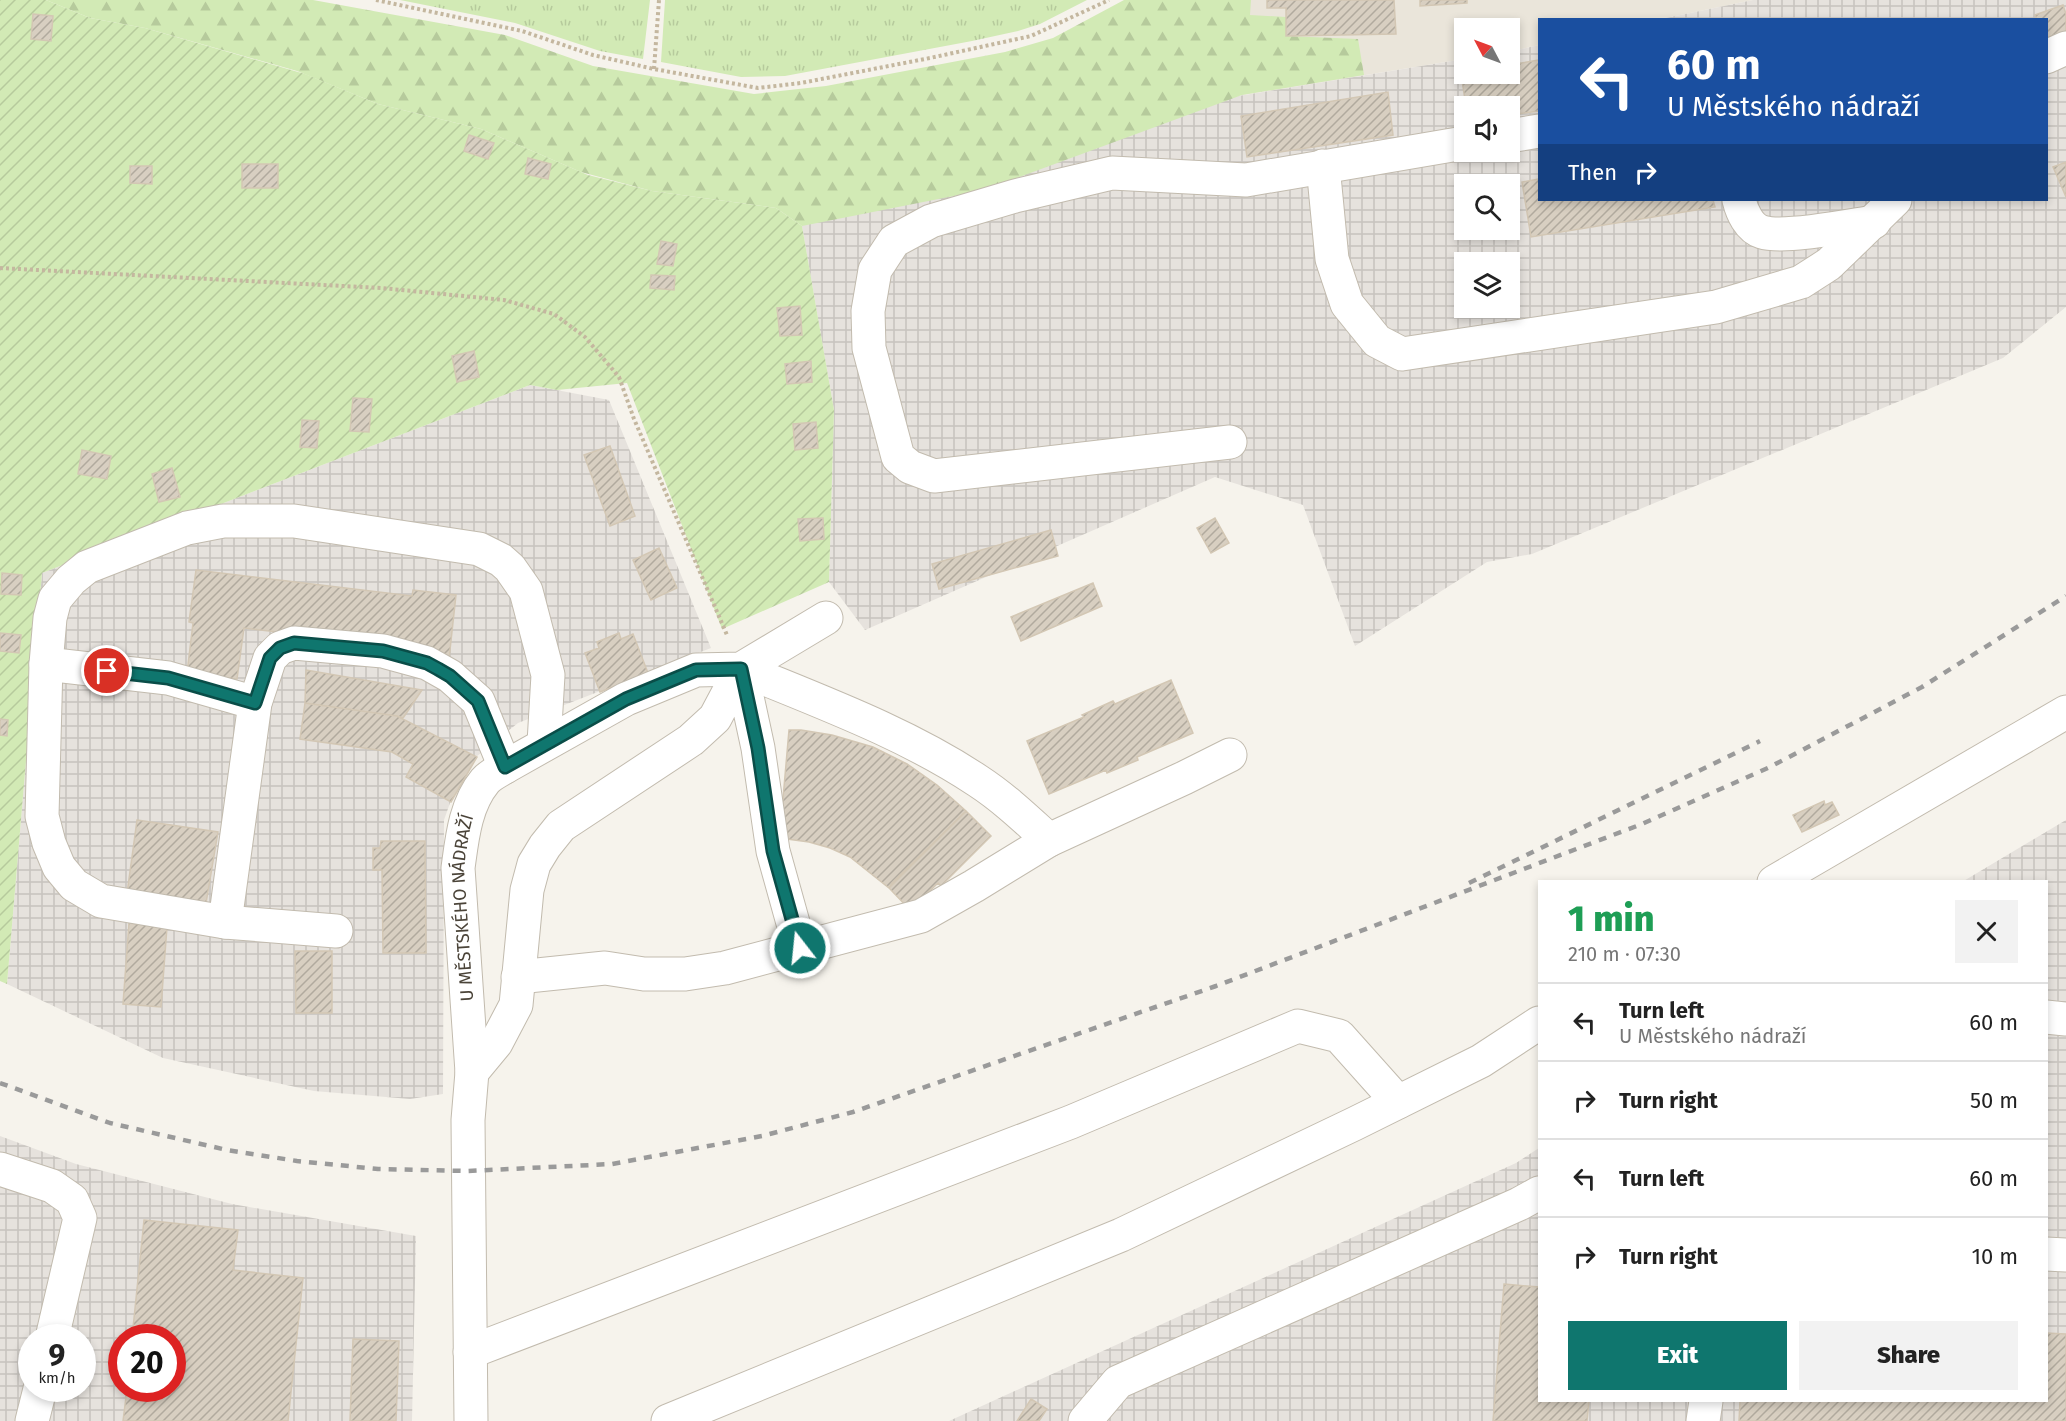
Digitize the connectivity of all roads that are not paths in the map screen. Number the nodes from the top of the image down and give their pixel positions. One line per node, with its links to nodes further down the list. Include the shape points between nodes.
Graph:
1 (2066, 48): 2 (street)
2 (2048, 56)
3 (1538, 131): 4 (street)
4 (1520, 134)
5 (1454, 145): 6 (street)
6 (1323, 166): 8 (street, via 1332,259 1347,304 1377,341 1402,354 1716,307 1801,282 1829,264); 9 (street, via 1246,180 1112,173 931,221 894,241 875,270 868,311 869,348 898,457 910,467 934,476)
7 (1739, 201): 8 (street, via 1743,214 1760,232 1778,235)
8 (1885, 211)
9 (1230, 442)
10 (826, 618): 12 (street, U MĚSTSKÉHO NÁDRAŽÍ)
11 (46, 664): 13 (street, via 168,678); 15 (street, via 55,599 71,580 87,567 187,528 223,521 294,521 479,549 510,568 526,591 548,675); 20 (street, via 42,816 59,867 74,885 101,901)
12 (741, 669): 15 (street, U MĚSTSKÉHO NÁDRAŽÍ, via 696,670 626,699); 18 (street, via 930,752 979,781); 22 (street, via 758,748 773,851); 23 (street, via 715,718 691,740 561,826 545,846 534,864 527,890)
13 (255, 703): 17 (street, via 270,658 280,648 294,643 383,651 427,663 450,676 478,701); 20 (street)
14 (2066, 712): 19 (street)
15 (544, 743): 17 (street, U MĚSTSKÉHO NÁDRAŽÍ)
16 (1230, 755): 18 (street)
17 (505, 767): 27 (street, U MĚSTSKÉHO NÁDRAŽÍ, via 486,780 471,804 458,868)
18 (1049, 840): 22 (street, via 921,915)
19 (1777, 880)
20 (225, 922): 21 (street)
21 (336, 931)
22 (800, 948): 23 (street, via 686,974 644,974 605,968)
23 (518, 977): 27 (street, via 516,1005 496,1043)
24 (2048, 1017): 25 (street)
25 (2066, 1019)
26 (1538, 1024): 28 (street, via 1481,1061)
27 (472, 1072): 34 (street, U MĚSTSKÉHO NÁDRAŽÍ, via 468,1120)
28 (1398, 1102): 34 (street, via 1340,1036 1298,1026 1071,1122); 39 (street, via 1120,1235)
29 (0, 1169): 33 (street, via 51,1186 72,1200 80,1218)
30 (1538, 1194): 40 (street, via 1118,1382)
31 (2048, 1254): 32 (street)
32 (2066, 1255)
33 (55, 1324)
34 (470, 1352): 38 (street, U MĚSTSKÉHO NÁDRAŽÍ)
35 (37, 1402): 37 (street)
36 (1706, 1402): 41 (street)
37 (32, 1421)
38 (471, 1421)
39 (668, 1421)
40 (1085, 1421)
41 (1703, 1421)

